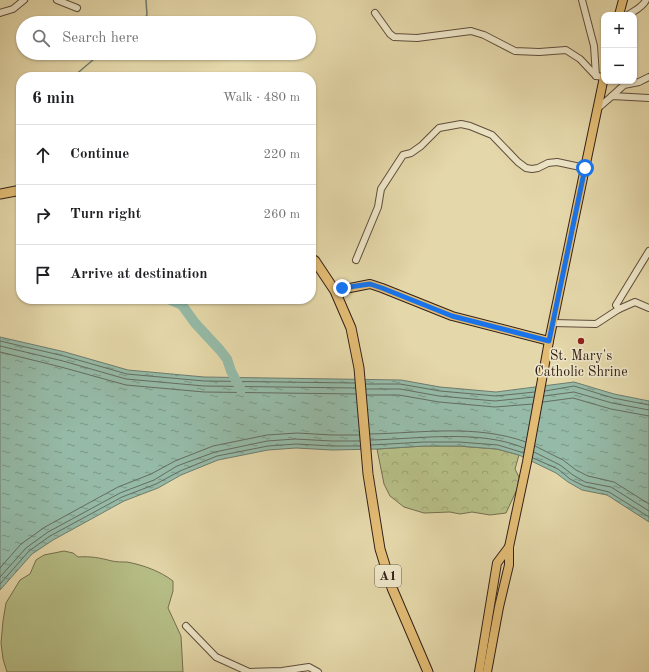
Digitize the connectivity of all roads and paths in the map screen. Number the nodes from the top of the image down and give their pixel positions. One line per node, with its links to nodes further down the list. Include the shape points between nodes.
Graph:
1 (24, 0): 9 (street, via 12,9)
2 (57, 0): 6 (street)
3 (582, 0): 11 (street)
4 (623, 0): 7 (main road)
5 (646, 0): 8 (street)
6 (78, 8)
7 (620, 12)
8 (632, 12)
9 (0, 13)
10 (375, 13): 11 (street, via 394,37 417,38 471,31 515,51 566,50)
11 (601, 77): 17 (main road)
12 (649, 77): 13 (street)
13 (639, 82): 14 (street); 15 (street, via 624,86)
14 (649, 83)
15 (612, 96): 16 (street); 17 (street)
16 (649, 98)
17 (597, 109): 18 (main road)
18 (585, 168): 22 (street, via 557,162 538,168 526,168 492,135 461,124 439,128 421,146 403,155 390,173 381,189 378,207); 27 (main road)
19 (16, 191): 20 (highway)
20 (0, 194)
21 (649, 251): 26 (street, via 616,305)
22 (356, 260)
23 (316, 263): 24 (highway, A1)
24 (335, 291): 28 (main road, via 370,284 452,316); 32 (highway, A1, via 351,328 359,368 368,474 380,549 392,588)
25 (649, 308): 26 (street, via 635,302)
26 (619, 309): 27 (street, via 596,324)
27 (553, 323): 28 (main road)
28 (549, 341): 29 (main road)
29 (509, 547): 33 (main road, via 497,563); 34 (main road, via 509,565)
30 (186, 626): 31 (street, via 216,657 249,672 309,667)
31 (318, 672)
32 (428, 672)
33 (479, 672)
34 (487, 672)

